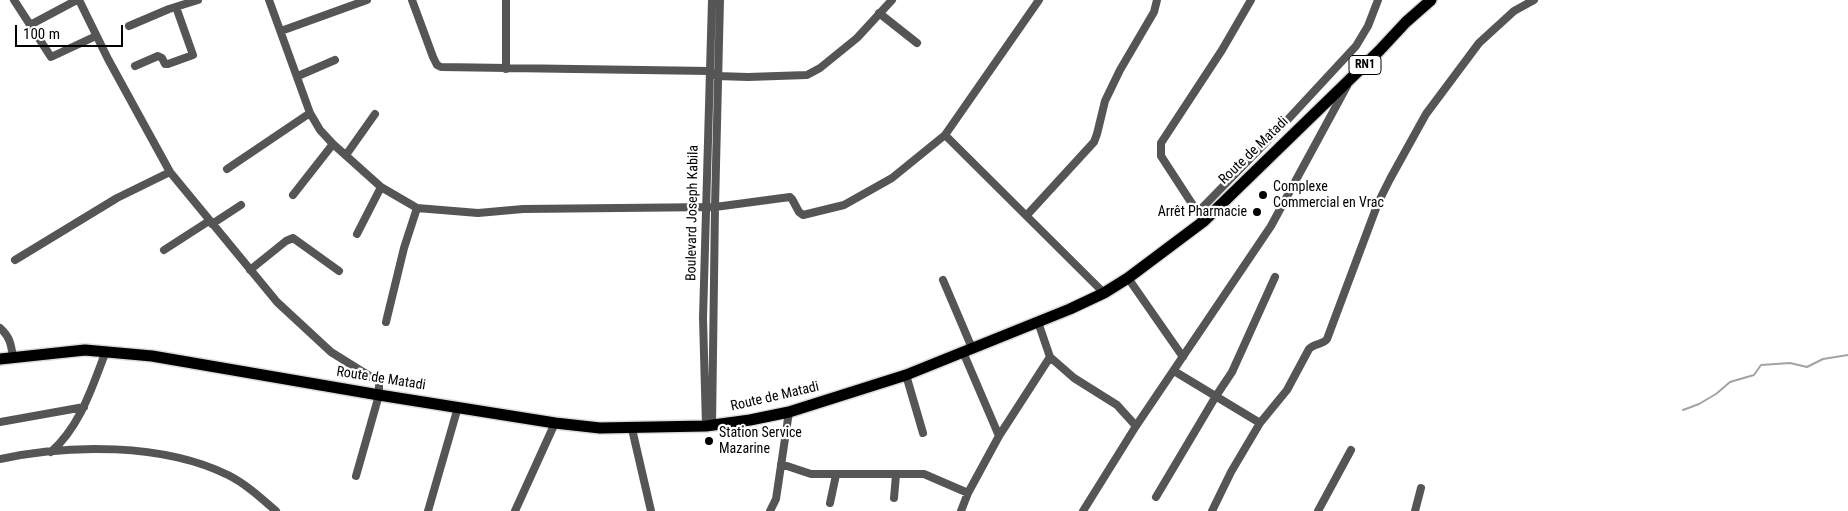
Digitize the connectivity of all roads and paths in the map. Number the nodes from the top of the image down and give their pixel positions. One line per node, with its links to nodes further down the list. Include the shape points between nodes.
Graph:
1 (14, 0): 19 (street)
2 (78, 0): 19 (street); 22 (street)
3 (198, 0): 17 (street)
4 (269, 0): 21 (street)
5 (367, 0): 21 (street)
6 (412, 0): 26 (street, via 437,65 450,69)
7 (506, 0): 26 (street)
8 (712, 0): 27 (street, Boulevard Joseph Kabila)
9 (720, 0): 29 (street, Boulevard Joseph Kabila)
10 (892, 0): 18 (street)
11 (1040, 0): 33 (street)
12 (1157, 0): 43 (street, via 1154,12 1105,101 1094,142)
13 (1252, 0): 44 (street, via 1161,143 1161,156)
14 (1378, 0): 44 (street, via 1356,46)
15 (1431, 0): 30 (highway, Route de Matadi / RN1)
16 (1534, 0): 73 (street, via 1514,11 1479,43 1426,114 1378,203 1327,339 1311,346 1287,390)
17 (176, 7): 20 (street); 25 (street, via 193,55 168,64 158,56)
18 (879, 14): 23 (street); 29 (street, via 857,38 807,75)
19 (30, 25): 22 (street, via 51,57)
20 (129, 26)
21 (281, 31): 28 (street)
22 (96, 36): 37 (street)
23 (917, 43)
24 (335, 60): 28 (street)
25 (134, 66)
26 (506, 69): 27 (street)
27 (709, 72): 29 (street); 41 (street, Boulevard Joseph Kabila)
28 (298, 76): 31 (street)
29 (717, 76): 41 (street, Boulevard Joseph Kabila)
30 (1352, 77): 44 (highway, Route de Matadi / RN1); 60 (street, via 1271,226)
31 (310, 113): 34 (street); 36 (street)
32 (375, 114): 35 (street)
33 (945, 135): 41 (street, via 892,178 844,205 804,215 790,198); 43 (street)
34 (333, 144): 35 (street); 39 (street)
35 (346, 155): 38 (street)
36 (227, 168)
37 (170, 172): 45 (street); 48 (street, via 118,198)
38 (381, 187): 42 (street); 46 (street)
39 (294, 195)
40 (241, 205): 45 (street)
41 (711, 207): 42 (street, via 523,209 478,213); 74 (street, Boulevard Joseph Kabila)
42 (417, 208): 55 (street)
43 (1027, 216): 54 (street)
44 (1201, 217): 52 (highway, Route de Matadi / RN1)
45 (210, 222): 47 (street); 49 (street)
46 (357, 234)
47 (164, 250)
48 (15, 260)
49 (250, 270): 50 (street, via 293,238); 66 (street, via 277,302 324,346 379,382)
50 (339, 271)
51 (1275, 277): 67 (street, via 1242,352)
52 (1128, 278): 54 (highway, Route de Matadi / RN1); 60 (street)
53 (943, 280): 58 (street)
54 (1104, 293): 56 (highway, Route de Matadi / RN1)
55 (386, 322)
56 (1038, 322): 58 (highway, Route de Matadi / RN1); 62 (street)
57 (0, 328): 61 (street, via 8,335)
58 (968, 350): 65 (highway, Route de Matadi / RN1); 78 (street)
59 (106, 351): 61 (highway, Route de Matadi / RN1); 66 (highway, Route de Matadi / RN1); 68 (street)
60 (1183, 356): 64 (street)
61 (13, 357): 63 (highway, Route de Matadi / RN1)
62 (1050, 357): 75 (street, via 1074,378 1117,405); 78 (street)
63 (0, 359)
64 (1174, 370): 67 (street); 75 (street)
65 (906, 375): 70 (highway, Route de Matadi / RN1); 77 (street)
66 (380, 395): 69 (highway, Route de Matadi / RN1); 85 (street)
67 (1216, 396): 73 (street); 88 (street)
68 (84, 407): 71 (street); 80 (street, via 62,442)
69 (458, 407): 72 (highway, Route de Matadi / RN1); 92 (street)
70 (789, 412): 74 (highway, Route de Matadi / RN1); 82 (street)
71 (0, 422)
72 (555, 423): 76 (highway, Route de Matadi / RN1); 93 (street)
73 (1260, 423): 98 (street)
74 (709, 426): 76 (highway, Route de Matadi / RN1)
75 (1136, 426): 97 (street)
76 (632, 428): 94 (street)
77 (923, 433)
78 (999, 436): 87 (street)
79 (1351, 450): 99 (street)
80 (50, 452): 81 (street); 91 (street, via 105,448 156,452 228,475)
81 (0, 459)
82 (781, 464): 83 (street, via 811,474); 95 (street, via 776,499)
83 (836, 475): 84 (street); 90 (street)
84 (896, 475): 87 (street, via 924,474); 89 (street)
85 (356, 476)
86 (1421, 488): 100 (street)
87 (968, 493): 96 (street)
88 (1156, 497)
89 (894, 498)
90 (830, 503)
91 (276, 511)
92 (428, 511)
93 (515, 511)
94 (651, 511)
95 (770, 511)
96 (961, 511)
97 (1083, 511)
98 (1212, 511)
99 (1318, 511)
100 (1415, 511)

